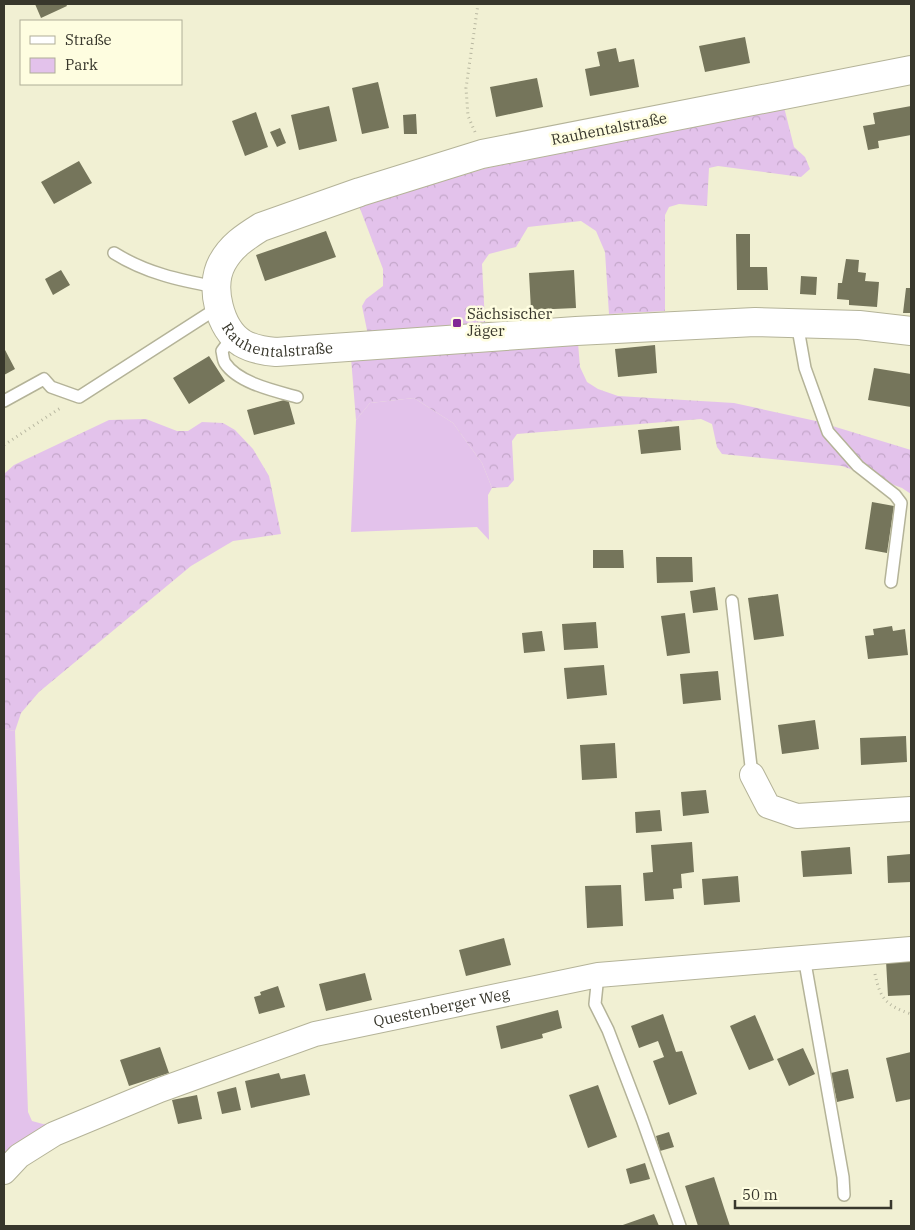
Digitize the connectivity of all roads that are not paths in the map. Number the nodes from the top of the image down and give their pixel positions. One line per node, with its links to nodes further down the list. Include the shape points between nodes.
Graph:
1 (911, 70): 3 (street, Rauhentalstraße, via 482,154 369,189 261,227 242,239 221,264 217,274)
2 (114, 253): 3 (lane, via 132,264)
3 (217, 297): 6 (street, Rauhentalstraße); 8 (lane, via 79,397 50,387 44,379)
4 (797, 322): 5 (street, Rauhentalstraße); 6 (street, Rauhentalstraße, via 673,325 276,352 260,350); 9 (lane, via 805,368 828,432 858,466 901,503)
5 (911, 330)
6 (233, 336): 7 (lane, via 222,351 225,363 252,384)
7 (296, 397)
8 (4, 401)
9 (891, 582)
10 (732, 601): 11 (lane)
11 (752, 775): 12 (street, via 768,806 797,816)
12 (911, 809)
13 (911, 949): 14 (street, Questenberger Weg)
14 (804, 957): 15 (street, Questenberger Weg); 17 (lane)
15 (598, 975): 16 (street, Questenberger Weg, via 315,1034 160,1090 54,1134 19,1156); 18 (lane, via 595,1004 608,1030)
16 (4, 1172)
17 (844, 1195)
18 (680, 1226)

